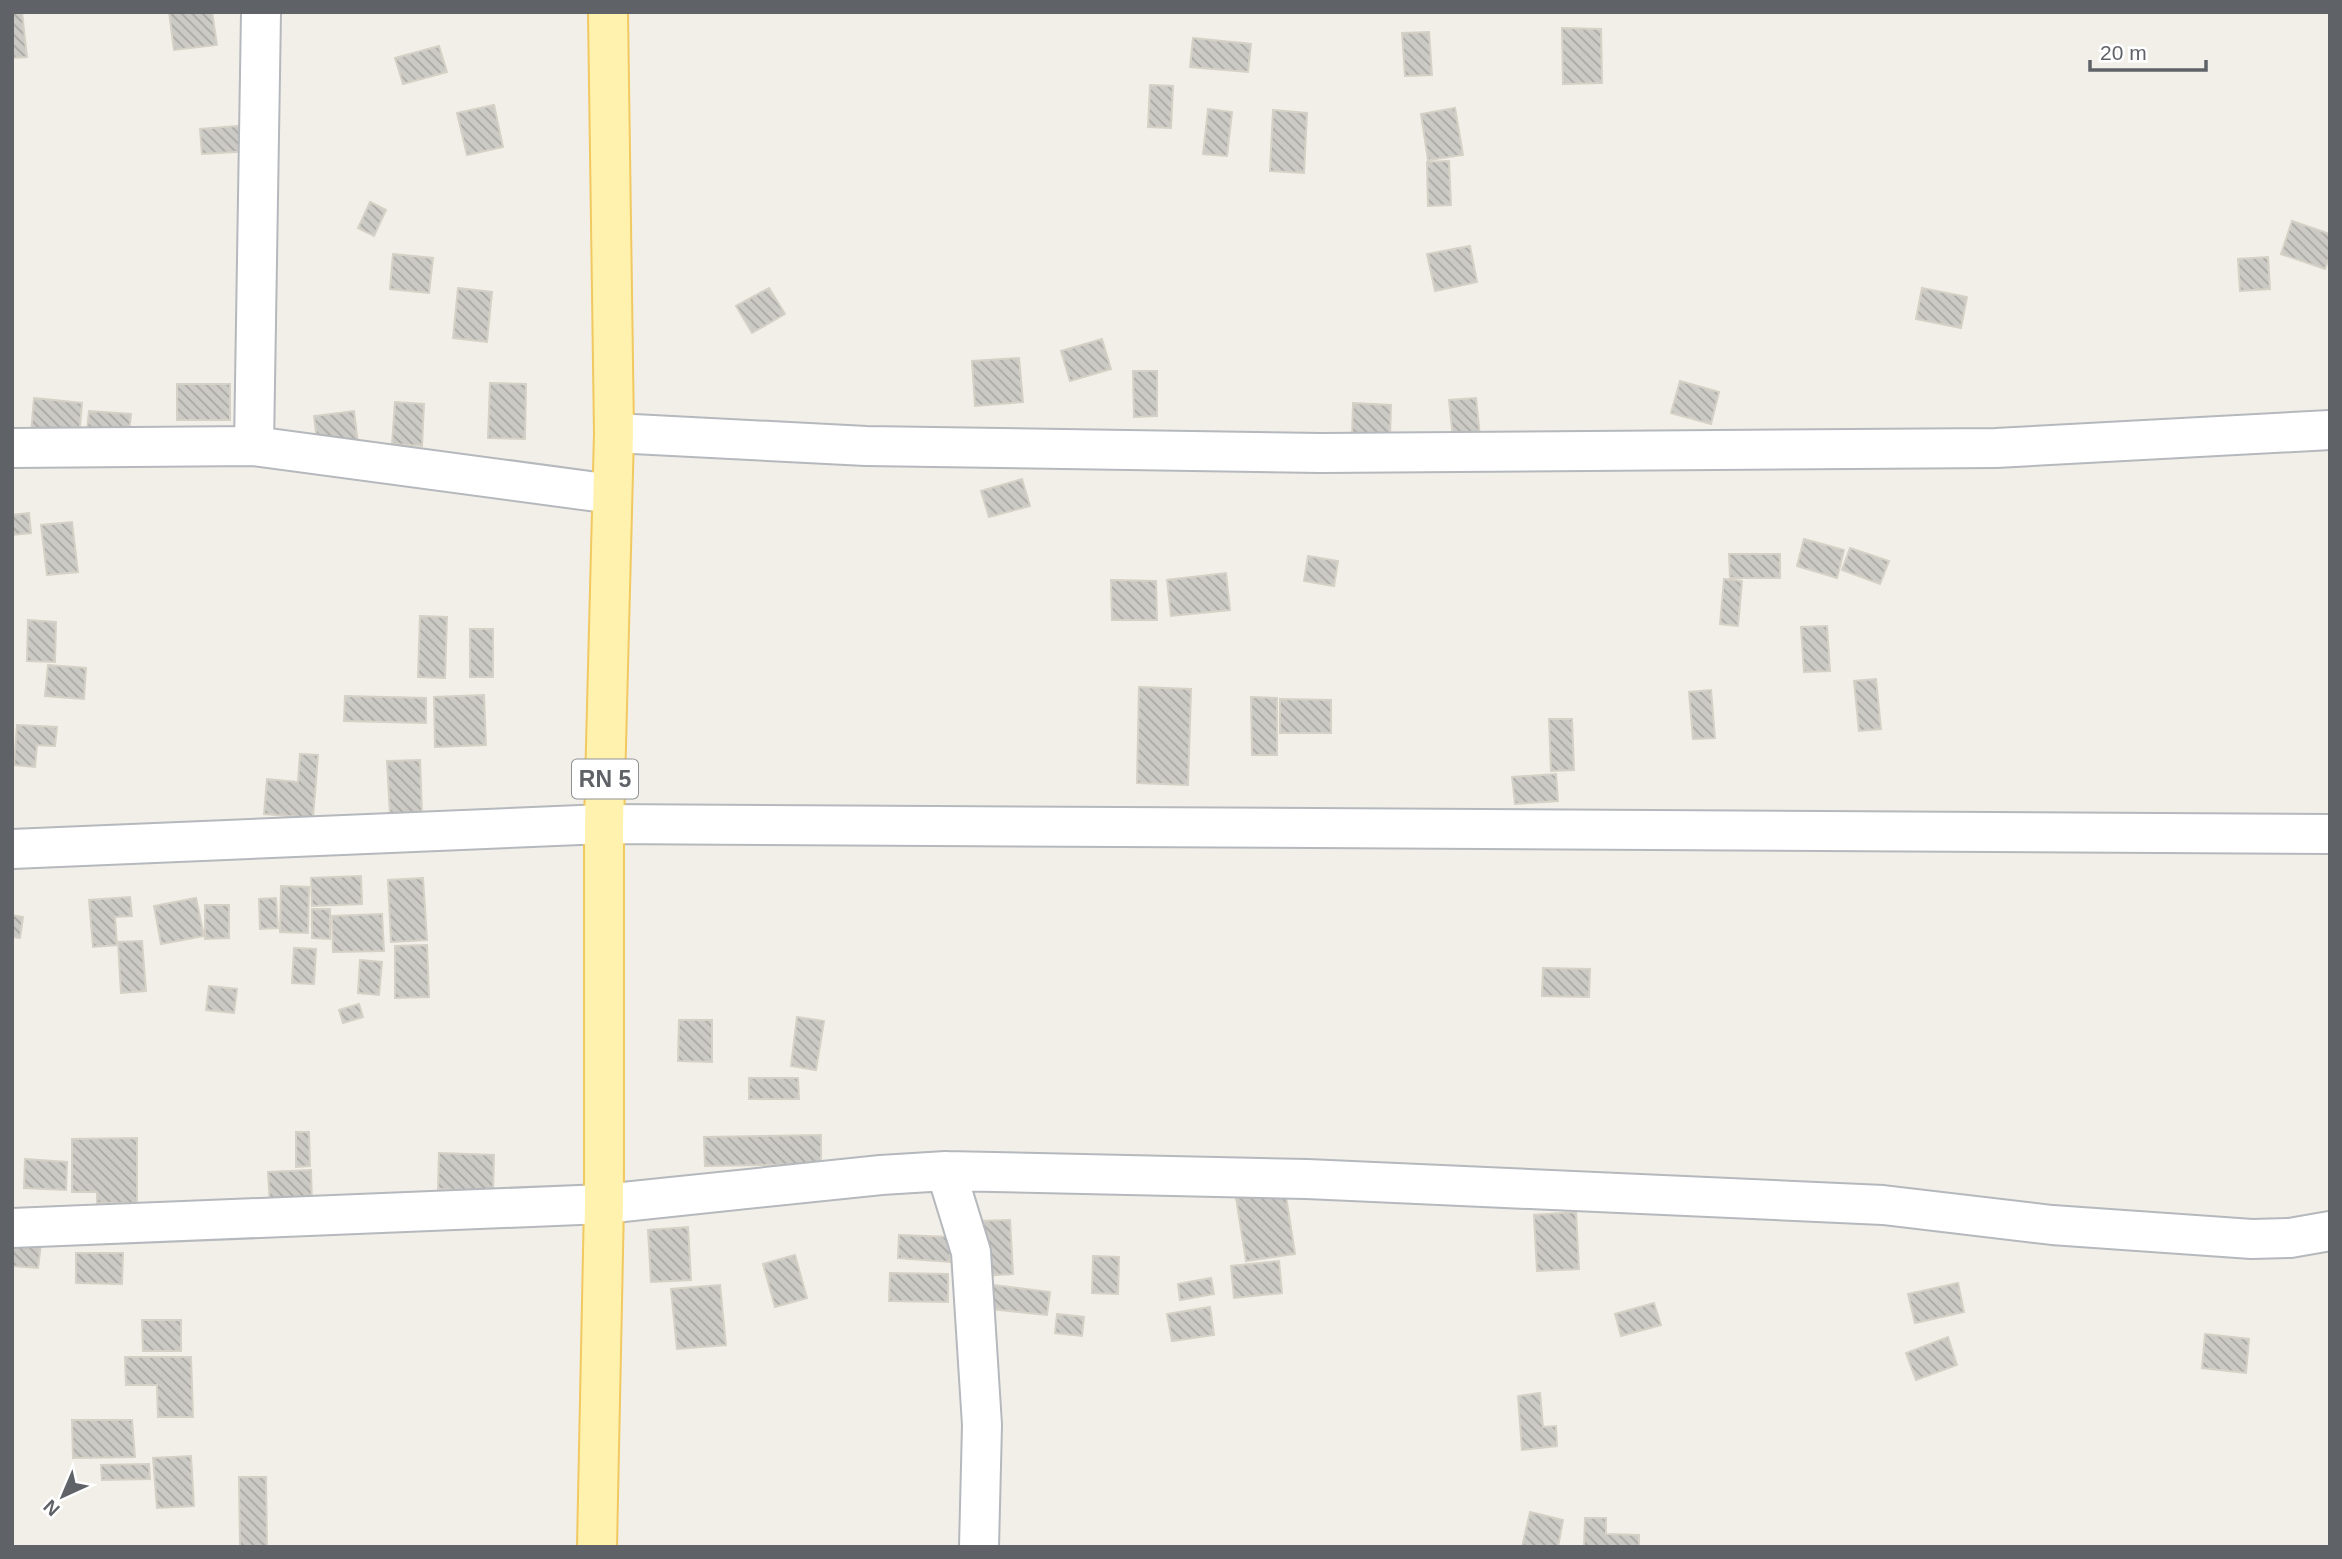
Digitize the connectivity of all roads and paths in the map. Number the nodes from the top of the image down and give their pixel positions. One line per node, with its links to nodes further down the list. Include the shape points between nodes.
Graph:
1 (261, 12): 5 (street)
2 (608, 12): 4 (main road, RN 5)
3 (2330, 430): 4 (street, via 1996,448 1321,453 866,446)
4 (614, 433): 7 (main road, RN 5)
5 (254, 446): 6 (street); 7 (street)
6 (12, 448)
7 (612, 494): 8 (main road, RN 5)
8 (604, 824): 9 (street); 10 (street); 12 (main road, RN 5)
9 (2330, 834)
10 (12, 849)
11 (946, 1171): 12 (street); 14 (street, via 1307,1179 1883,1205 2052,1225 2252,1239); 16 (street, via 971,1252 982,1425)
12 (604, 1204): 13 (street); 15 (main road, RN 5)
13 (12, 1228)
14 (2330, 1231)
15 (597, 1547)
16 (979, 1547)

